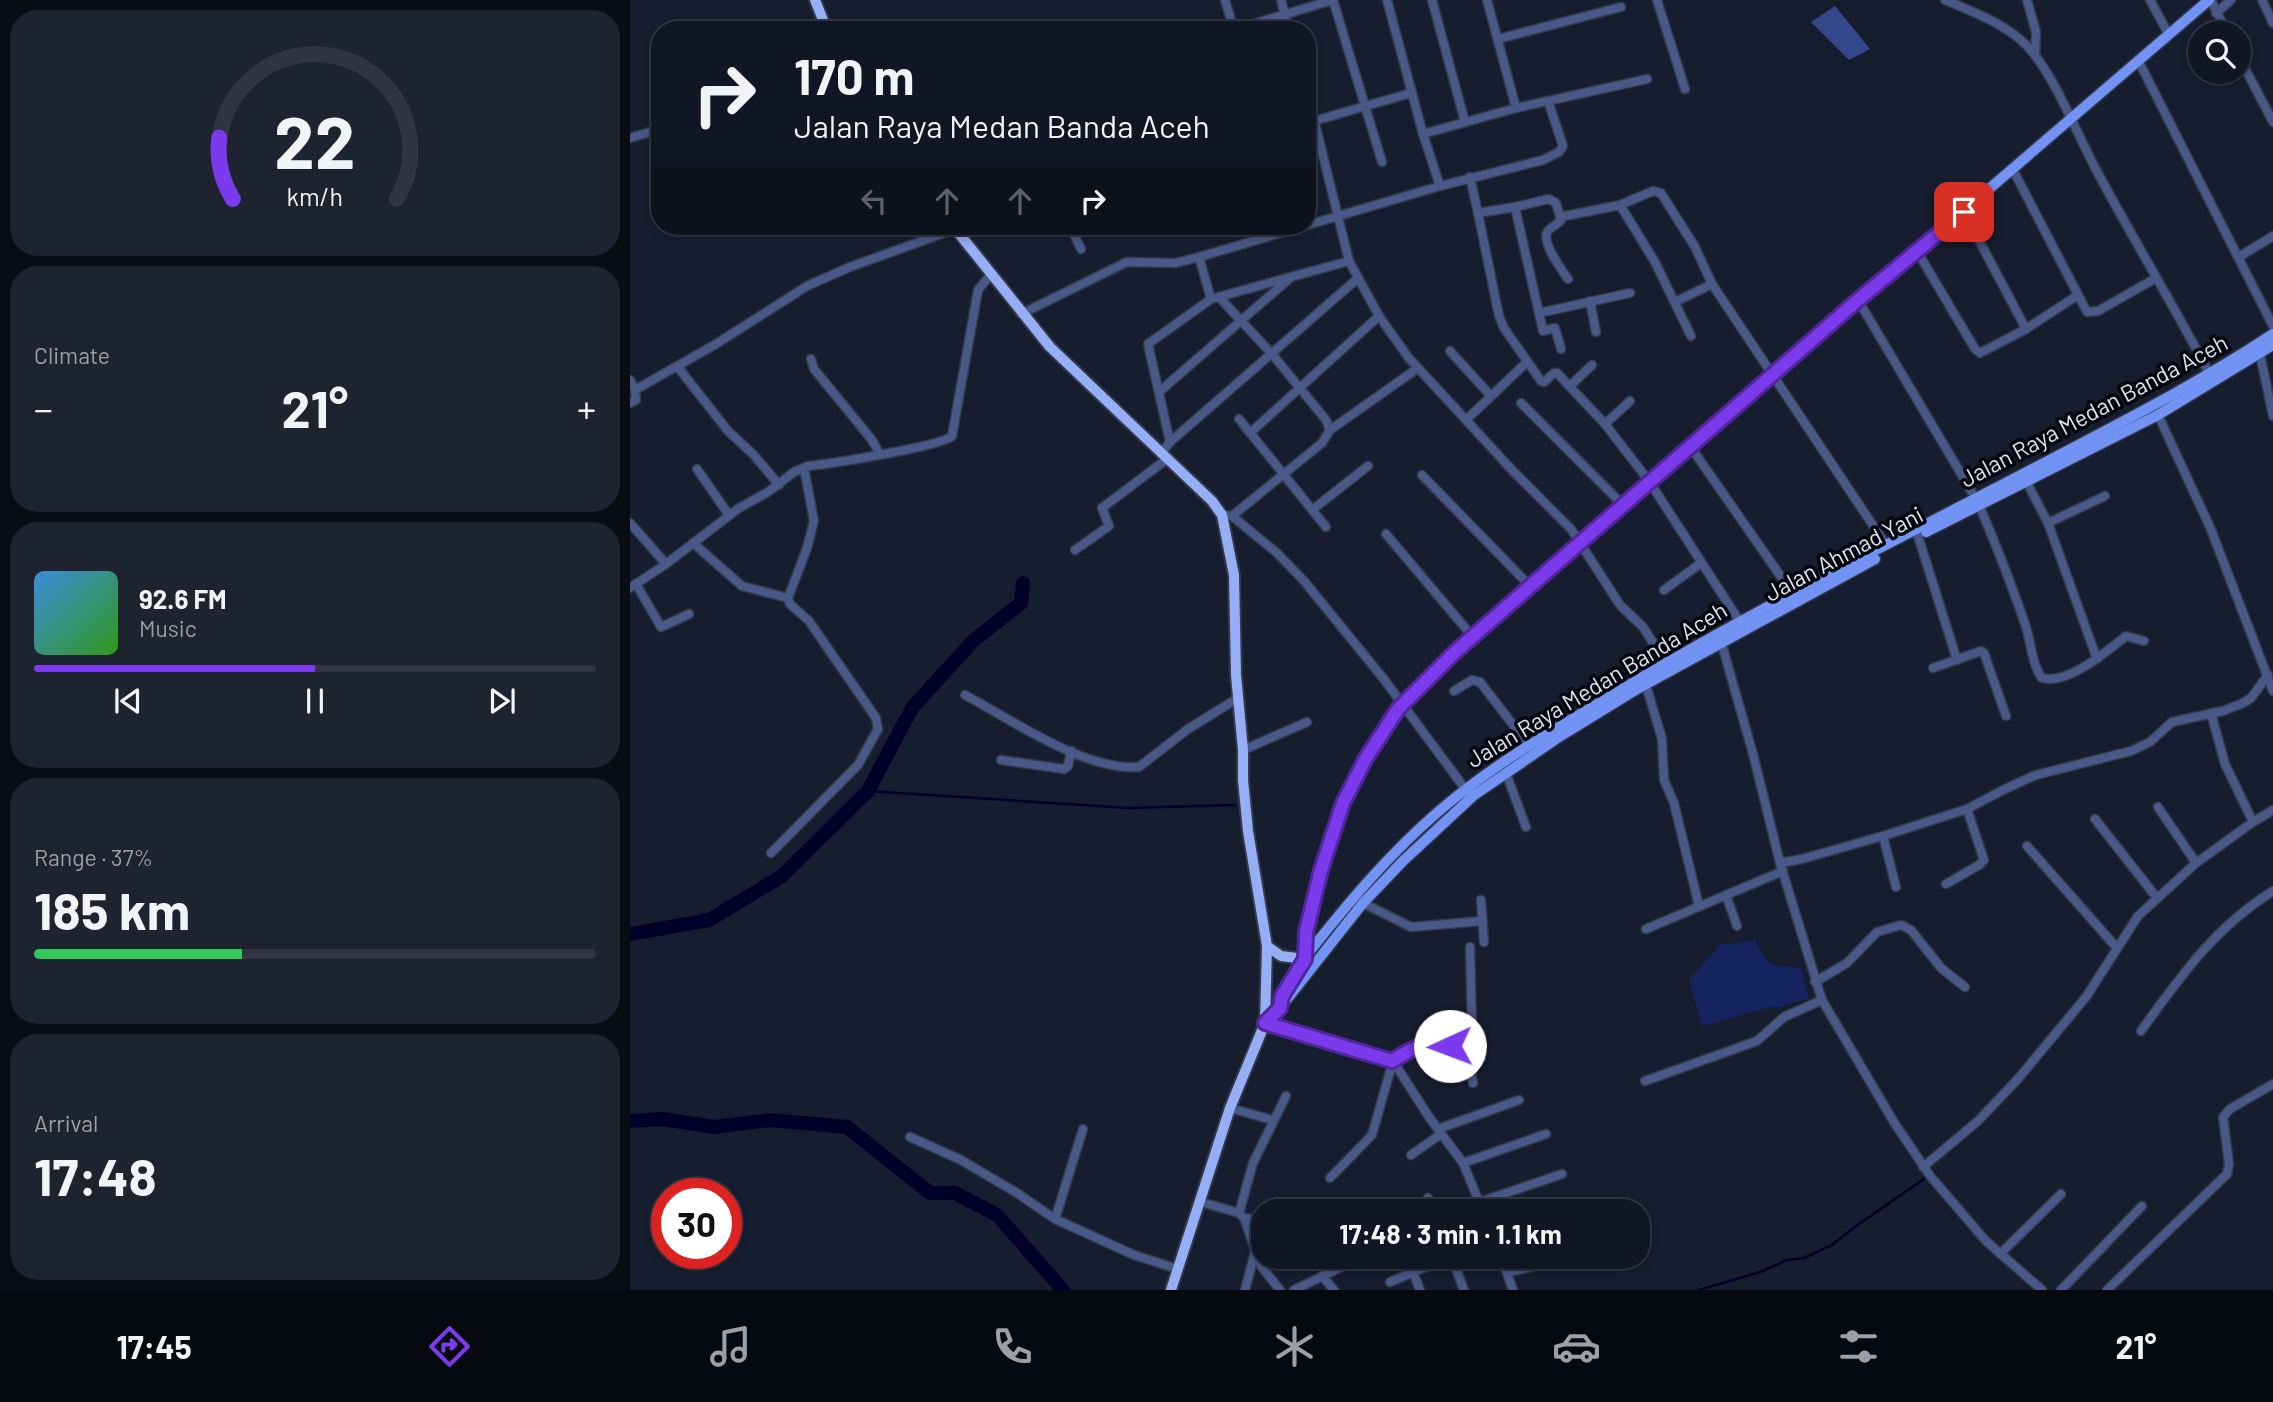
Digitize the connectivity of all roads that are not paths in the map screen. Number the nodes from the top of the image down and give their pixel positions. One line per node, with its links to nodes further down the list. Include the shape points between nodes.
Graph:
1 (816, 0): 18 (highway)
2 (1225, 0): 19 (street)
3 (1281, 0): 17 (street)
4 (1333, 0): 17 (street); 33 (street)
5 (1387, 0): 31 (street)
6 (1432, 0): 37 (street)
7 (1487, 0): 25 (street)
8 (1657, 0): 30 (street)
9 (1945, 0): 26 (street, via 2015,35)
10 (2027, 0): 26 (street, via 2036,32)
11 (2150, 0): 24 (street)
12 (2210, 0): 16 (street); 24 (main road)
13 (2231, 0): 16 (street)
14 (2262, 0): 23 (street)
15 (1621, 8): 25 (street)
16 (2216, 13): 22 (street)
17 (1285, 14): 20 (street); 21 (street)
18 (824, 21)
19 (1231, 21)
20 (1263, 21)
21 (1287, 21)
22 (2220, 21)
23 (2273, 23)
24 (2169, 35): 27 (main road)
25 (1498, 38): 34 (street)
26 (2035, 55): 35 (street)
27 (2138, 60): 35 (main road); 62 (street)
28 (1647, 79): 32 (street)
29 (2251, 80): 38 (street)
30 (1685, 89)
31 (1411, 93): 33 (street); 40 (street)
32 (1548, 101): 34 (street); 45 (street, via 1563,146 1559,152 1544,160)
33 (1366, 105): 36 (street); 43 (street)
34 (1516, 108): 37 (street)
35 (2070, 118): 44 (main road); 66 (street)
36 (1316, 120)
37 (1465, 122): 40 (street)
38 (2273, 122)
39 (651, 132): 41 (street)
40 (1423, 134): 46 (street)
41 (630, 138)
42 (1316, 138): 51 (street)
43 (1382, 162)
44 (2012, 170): 49 (main road); 71 (street)
45 (1470, 177): 46 (street); 50 (street)
46 (1440, 186): 51 (street)
47 (1620, 205): 52 (street); 69 (street, via 1653,191 1661,193); 75 (street)
48 (1515, 207): 50 (street); 52 (street, via 1552,199); 76 (street)
49 (1964, 212): 60 (main road); 81 (street)
50 (1478, 213): 91 (street, via 1499,316)
51 (1339, 217): 53 (street); 63 (street)
52 (1560, 217): 68 (street, via 1546,236)
53 (1316, 222)
54 (935, 235): 93 (street, via 807,286)
55 (960, 235): 64 (highway)
56 (1074, 235): 59 (street)
57 (1269, 235): 61 (street)
58 (2273, 236): 62 (street)
59 (1081, 249)
60 (1917, 251): 73 (main road); 81 (street, via 1978,351)
61 (1199, 257): 72 (street); 77 (street, via 1176,263 1127,262)
62 (2239, 257): 80 (street)
63 (1349, 261): 65 (street); 67 (street)
64 (991, 274): 77 (highway); 115 (street, via 978,290 952,436 929,446)
65 (1292, 276): 72 (street); 79 (street)
66 (2156, 278): 71 (street, via 2094,313 2087,312); 96 (street)
67 (1357, 279): 78 (street); 88 (street)
68 (1568, 279)
69 (1712, 284): 75 (street); 95 (street)
70 (1630, 293): 74 (street)
71 (2078, 295): 81 (street)
72 (1215, 298): 79 (street); 101 (street, via 1148,344)
73 (1858, 300): 95 (main road); 126 (street)
74 (1590, 302): 76 (street); 82 (street)
75 (1675, 302): 84 (street)
76 (1539, 313): 86 (street, via 1542,331 1555,328)
77 (1021, 314): 116 (highway)
78 (1379, 316): 94 (street); 99 (street)
79 (1242, 319): 88 (street); 101 (street)
80 (2273, 326)
81 (2026, 329)
82 (1596, 332)
83 (2273, 334): 96 (main road, Jalan Raya Medan Banda Aceh)
84 (1691, 336)
85 (2273, 345): 89 (main road, Jalan Ahmad Yani)
86 (1561, 349)
87 (1450, 351): 102 (street)
88 (1272, 354): 99 (street); 113 (street)
89 (2260, 354): 96 (main road, Jalan Ahmad Yani); 107 (street)
90 (811, 359): 115 (street)
91 (1527, 362): 98 (street, via 1543,382 1556,372); 102 (street)
92 (1592, 365): 98 (street)
93 (677, 366): 100 (street); 124 (street)
94 (1418, 368): 109 (street); 111 (street)
95 (1772, 376): 114 (main road); 138 (street)
96 (2212, 379): 106 (main road, Jalan Ahmad Yani); 122 (main road, Jalan Raya Medan Banda Aceh)
97 (630, 380): 100 (street)
98 (1570, 386): 110 (street)
99 (1300, 388): 111 (street); 112 (street)
100 (635, 390): 104 (street, via 636,400)
101 (1159, 391): 113 (street)
102 (1490, 395): 109 (street)
103 (1630, 401): 110 (street)
104 (630, 403)
105 (1521, 403): 127 (street)
106 (2158, 415): 122 (main road, Jalan Ahmad Yani); 156 (street, via 2210,527)
107 (2273, 416)
108 (1239, 419): 112 (street)
109 (1466, 420): 137 (street)
110 (1605, 424): 123 (street)
111 (1331, 430): 120 (street, via 1322,443)
112 (1250, 433): 120 (street)
113 (1170, 442): 116 (street)
114 (1690, 446): 123 (main road); 145 (street)
115 (879, 453): 118 (street)
116 (1164, 457): 130 (highway); 139 (street, via 1101,508 1109,526)
117 (1368, 466): 128 (street)
118 (804, 468): 124 (street); 146 (street, via 814,521)
119 (696, 469): 129 (street)
120 (1283, 473): 128 (street); 130 (street)
121 (1422, 475): 143 (street)
122 (2025, 478): 126 (main road, Jalan Ahmad Yani); 132 (street)
123 (1649, 481): 127 (main road); 141 (street)
124 (779, 485): 129 (street)
125 (2105, 496): 132 (street)
126 (1977, 502): 135 (main road, Jalan Ahmad Yani); 138 (main road, Jalan Raya Medan Banda Aceh); 152 (street, via 2007,573 2039,674 2045,679 2060,677)
127 (1623, 505): 137 (main road)
128 (1312, 510): 133 (street)
129 (729, 515): 136 (street)
130 (1227, 516): 161 (highway); 162 (street, via 1277,553 1304,581)
131 (630, 523): 140 (street)
132 (2048, 523): 152 (street)
133 (1326, 527)
134 (1387, 534): 149 (street)
135 (1918, 536): 150 (main road, Jalan Ahmad Yani); 153 (street)
136 (693, 543): 140 (street); 146 (street, via 742,586)
137 (1581, 543): 143 (main road); 154 (street, via 1620,605 1643,627)
138 (1886, 545): 145 (main road, Jalan Raya Medan Banda Aceh)
139 (1075, 550)
140 (666, 564): 142 (street)
141 (1701, 564): 144 (street); 148 (street)
142 (633, 586): 147 (street, via 661,627)
143 (1531, 586): 149 (main road)
144 (1664, 590)
145 (1793, 594): 148 (main road, Jalan Raya Medan Banda Aceh)
146 (788, 598): 180 (street, via 876,718 878,729 858,765)
147 (689, 614)
148 (1740, 622): 150 (main road, Jalan Raya Medan Banda Aceh)
149 (1472, 636): 162 (main road)
150 (1720, 638): 154 (main road, Jalan Raya Medan Banda Aceh); 157 (main road, Jalan Ahmad Yani); 182 (street)
151 (2144, 641): 152 (street, via 2126,636)
152 (2097, 659)
153 (1957, 660): 155 (street); 164 (street, via 1984,653)
154 (1666, 663): 166 (main road, Jalan Raya Medan Banda Aceh)
155 (1933, 668)
156 (2268, 676): 159 (street); 163 (street, via 2251,698)
157 (1646, 685): 166 (main road, Jalan Ahmad Yani); 190 (street, via 1662,739 1664,780 1675,803)
158 (1454, 691): 166 (street, via 1472,680 1480,682)
159 (2273, 691)
160 (965, 695): 168 (street)
161 (1238, 698): 167 (highway); 168 (street, via 1139,767 1114,767)
162 (1402, 705): 171 (street); 198 (main road, via 1366,758 1343,803 1323,862 1306,932)
163 (2211, 713): 173 (street, via 2172,722 2150,742 2131,751 2022,780); 176 (street, via 2225,764)
164 (2006, 716)
165 (1307, 722): 167 (street)
166 (1532, 749): 170 (main road, Jalan Ahmad Yani); 171 (main road, Jalan Raya Medan Banda Aceh)
167 (1243, 750): 195 (highway, via 1248,831)
168 (1071, 751): 169 (street, via 1064,769)
169 (1001, 760)
170 (1506, 773): 177 (street); 189 (main road, Jalan Ahmad Yani, via 1457,809)
171 (1466, 790): 198 (main road, Jalan Raya Medan Banda Aceh, via 1389,859)
172 (2158, 807): 181 (street)
173 (1967, 809): 178 (street); 183 (street, via 1984,860)
174 (2273, 810): 176 (street)
175 (2095, 820): 187 (street)
176 (2253, 821): 181 (street)
177 (1526, 827)
178 (1883, 836): 182 (street); 184 (street)
179 (2027, 846): 197 (street)
180 (771, 853)
181 (2196, 863): 187 (street)
182 (1781, 867): 186 (street); 199 (street)
183 (1946, 884)
184 (1896, 887)
185 (2273, 891): 204 (street, via 2234,918 2190,962)
186 (1726, 895): 190 (street); 192 (street)
187 (2157, 898): 197 (street, via 2138,916)
188 (1482, 900): 191 (street)
189 (1363, 903): 191 (street, via 1411,927); 202 (main road, Jalan Ahmad Yani)
190 (1699, 906): 193 (street)
191 (1482, 921): 194 (street)
192 (1737, 926)
193 (1646, 929)
194 (1484, 942)
195 (1267, 946): 198 (highway, via 1281,956); 203 (highway)
196 (1470, 947): 205 (street, via 1472,1029)
197 (2117, 948): 220 (street, via 2086,997 2017,1080)
198 (1305, 959): 202 (main road, Jalan Raya Medan Banda Aceh, via 1282,996)
199 (1815, 982): 200 (street, via 1847,962 1877,932 1901,925); 201 (street)
200 (1965, 987)
201 (1822, 1000): 207 (street, via 1784,1017 1757,1041); 220 (street)
202 (1280, 1008): 203 (highway, Jalan Raya Medan Banda Aceh)
203 (1265, 1023): 206 (street); 212 (highway, Jalan Raya Medan Banda Aceh)
204 (2141, 1031)
205 (1467, 1051): 206 (street, via 1431,1043); 208 (street)
206 (1392, 1061): 215 (street); 222 (street, via 1372,1135)
207 (1645, 1081)
208 (1473, 1083)
209 (2273, 1084): 259 (street, via 2224,1117 2227,1174)
210 (1286, 1096): 213 (street)
211 (1519, 1100): 215 (street)
212 (1230, 1108): 213 (street); 226 (highway, Jalan Raya Medan Banda Aceh)
213 (1272, 1120): 228 (street, via 1254,1163)
214 (1083, 1129): 230 (street)
215 (1439, 1131): 218 (street); 219 (street)
216 (1546, 1134): 219 (street)
217 (910, 1137): 230 (street, via 961,1160)
218 (1411, 1156)
219 (1463, 1163): 224 (street)
220 (1926, 1171): 233 (street)
221 (1562, 1174): 225 (street)
222 (1330, 1178)
223 (2061, 1194): 233 (street)
224 (1479, 1199)
225 (1489, 1199)
226 (1201, 1202): 228 (street); 235 (highway, Jalan Raya Medan Banda Aceh)
227 (2142, 1206): 258 (street)
228 (1241, 1215): 229 (street); 231 (street)
229 (1251, 1218)
230 (1055, 1219): 235 (street, via 1134,1255)
231 (1250, 1231): 232 (street)
232 (1251, 1235)
233 (2000, 1254): 257 (street)
234 (1251, 1267): 249 (street)
235 (1178, 1269): 248 (highway, Jalan Raya Medan Banda Aceh)
236 (1265, 1269): 246 (street)
237 (1337, 1269): 245 (street)
238 (1413, 1269): 243 (street)
239 (1421, 1269): 243 (street)
240 (1456, 1269): 255 (street)
241 (1506, 1269): 244 (street)
242 (1522, 1269): 244 (street)
243 (1414, 1272): 247 (street); 254 (street)
244 (1507, 1273): 256 (street)
245 (1322, 1276): 252 (street); 253 (street)
246 (1271, 1280): 250 (street); 251 (street)
247 (1390, 1282)
248 (1171, 1290)
249 (1245, 1290)
250 (1268, 1290)
251 (1280, 1290)
252 (1294, 1290)
253 (1334, 1290)
254 (1420, 1290)
255 (1464, 1290)
256 (1513, 1290)
257 (2040, 1290)
258 (2061, 1290)
259 (2106, 1290)

